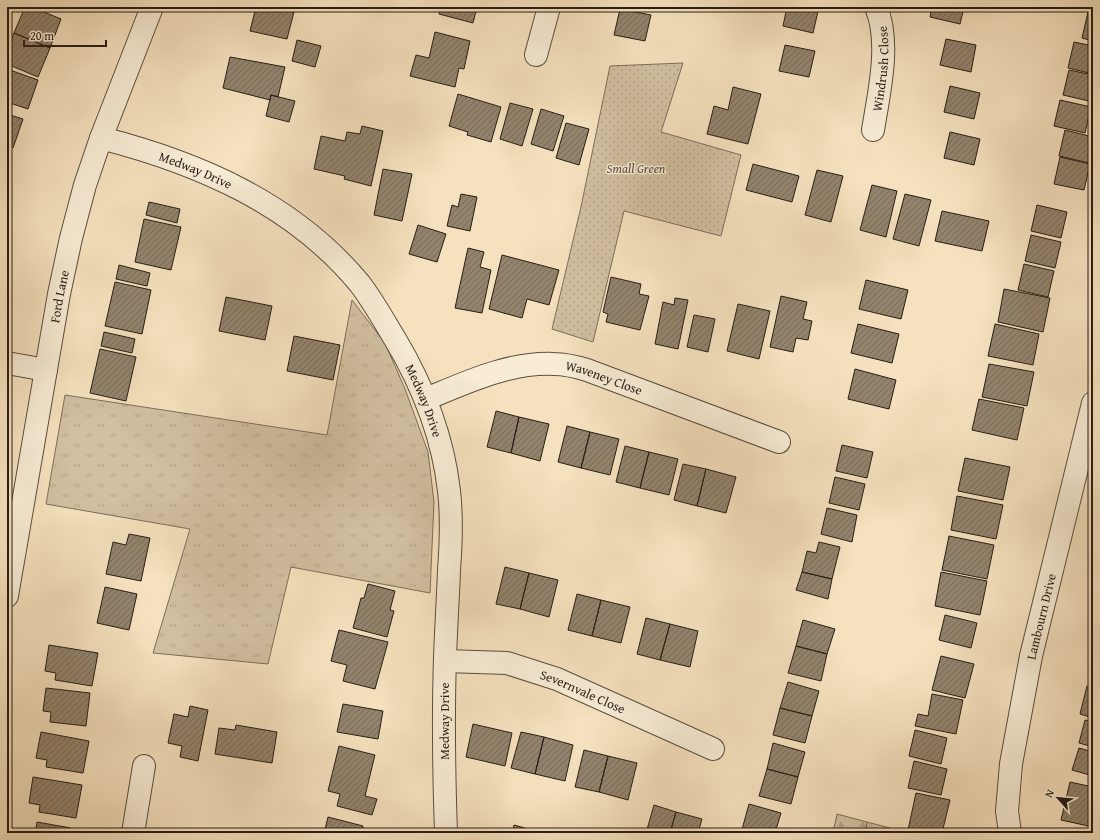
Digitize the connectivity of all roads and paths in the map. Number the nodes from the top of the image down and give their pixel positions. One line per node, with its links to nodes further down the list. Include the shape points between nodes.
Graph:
1 (152, 7): 6 (street, Ford Lane)
2 (549, 7): 4 (street)
3 (876, 7): 5 (street, Windrush Close, via 882,35 883,63)
4 (536, 55)
5 (873, 130)
6 (101, 138): 8 (street, Ford Lane, via 71,238); 9 (street, Medway Drive, via 142,148 222,179 270,205 308,232 336,258 364,290 406,357)
7 (7, 363): 8 (street)
8 (46, 370): 12 (street, Ford Lane)
9 (426, 399): 11 (street, Waveney Close, via 505,369 556,364 587,370); 13 (street, Medway Drive, via 449,491 451,543)
10 (1093, 403): 18 (street, Lambourn Drive, via 1031,656 1011,764 1007,811)
11 (779, 442)
12 (7, 596)
13 (445, 661): 14 (street, Severnvale Close, via 507,663 557,679); 17 (street, Medway Drive)
14 (713, 749)
15 (144, 766): 16 (street)
16 (133, 833)
17 (446, 833)
18 (1010, 833)

